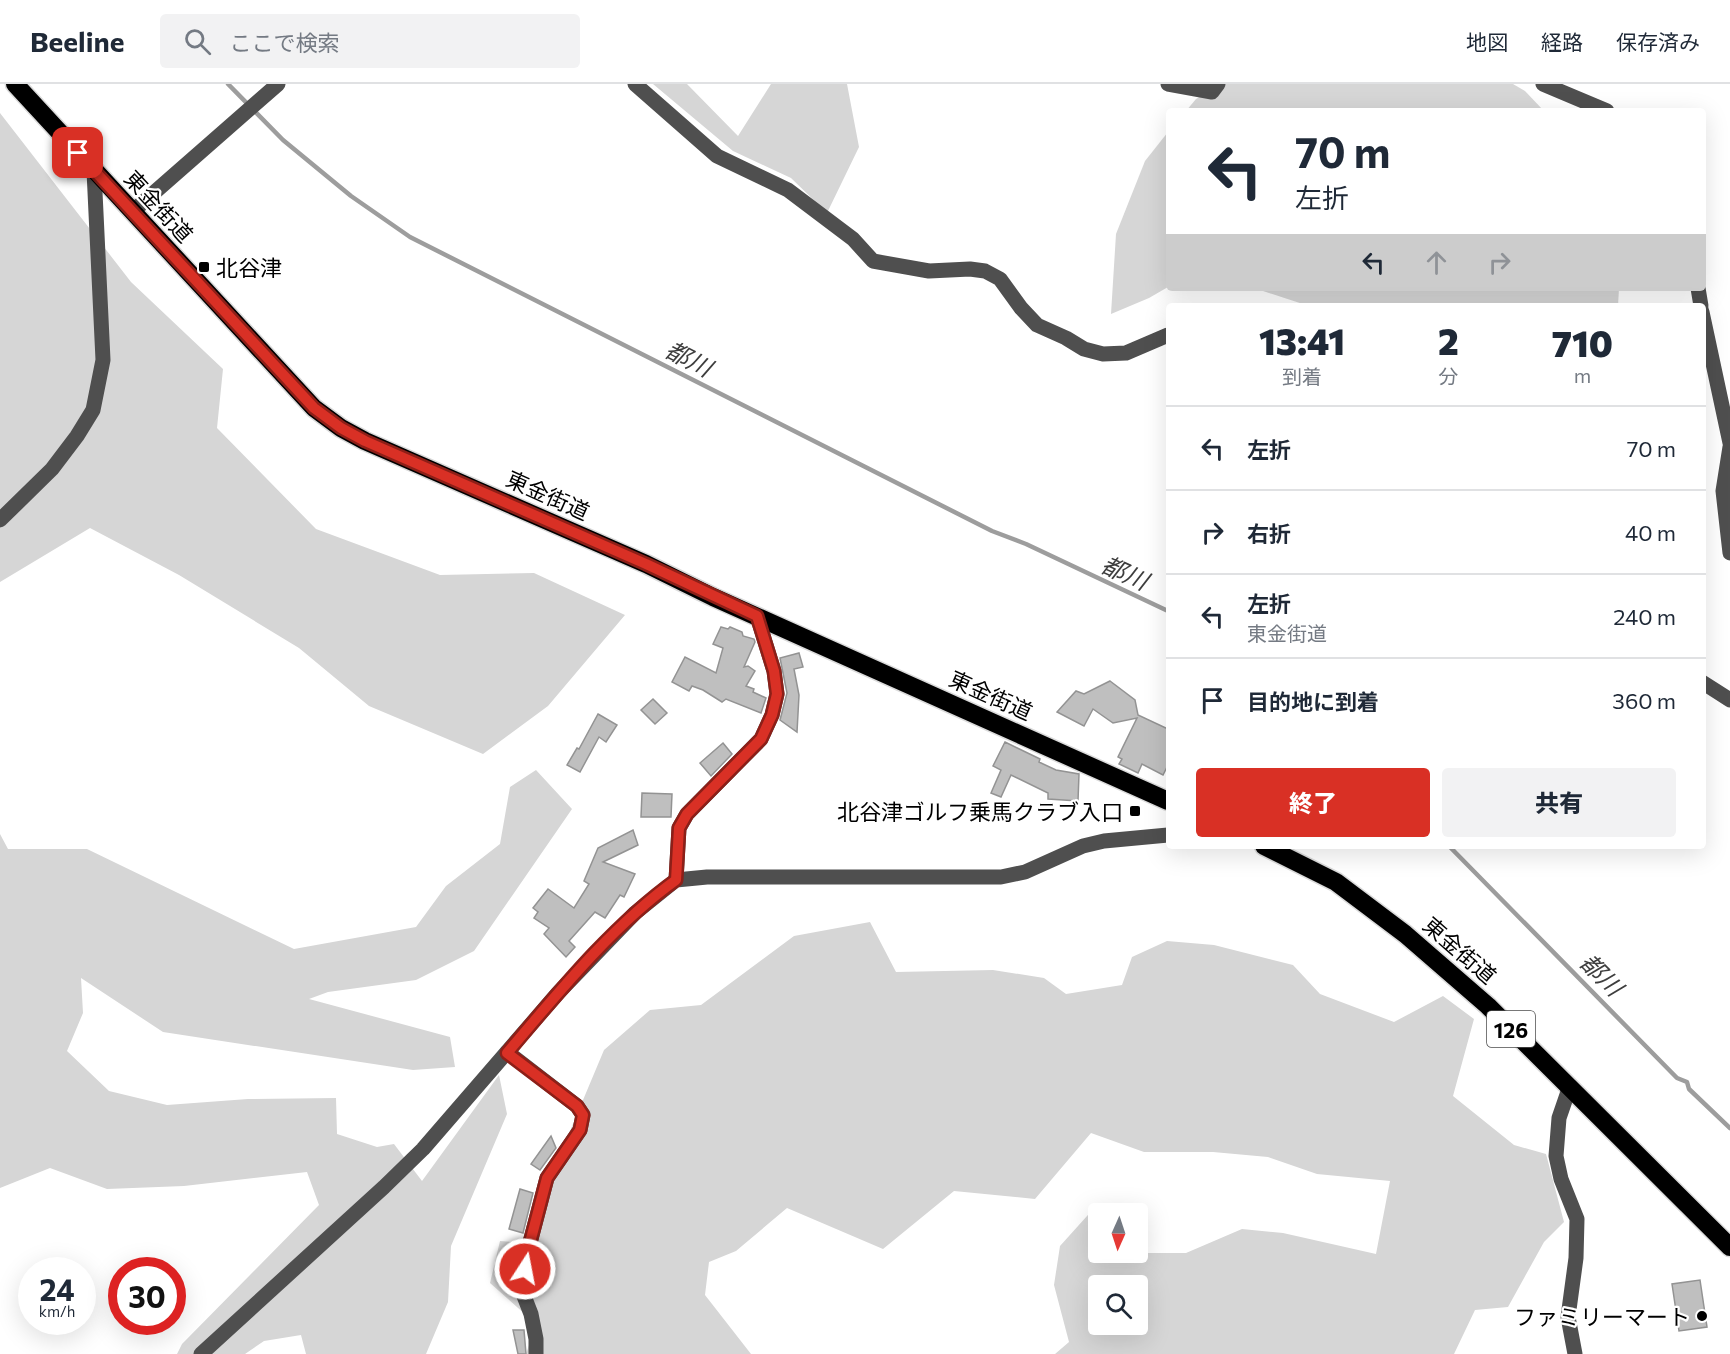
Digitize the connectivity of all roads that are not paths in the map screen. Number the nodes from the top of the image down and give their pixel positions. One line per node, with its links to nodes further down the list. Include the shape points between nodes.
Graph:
1 (15, 84): 8 (highway, 東金街道)
2 (277, 84): 9 (street)
3 (635, 84): 11 (street, via 717,156 788,190 854,239 873,261 929,271 985,271 1000,279 1037,325 1084,350 1126,353)
4 (1168, 84): 5 (street, via 1212,92)
5 (1218, 84)
6 (1543, 84): 7 (street)
7 (1600, 108)
8 (94, 171): 9 (highway, 東金街道); 13 (street, via 103,360 93,410 52,469)
9 (132, 212): 15 (highway, 東金街道, via 314,408 341,428)
10 (1706, 331): 12 (street)
11 (1166, 336)
12 (1730, 445): 14 (street, via 1723,491)
13 (0, 519)
14 (1730, 554)
15 (757, 616): 18 (highway, 東金街道); 21 (street, via 774,671 777,694 772,715 761,739 687,814 679,828)
16 (1706, 685): 17 (street)
17 (1730, 700)
18 (1166, 800)
19 (1166, 835): 21 (street, via 1083,846 1025,872 1000,877)
20 (1270, 849): 23 (highway, 東金街道 / 126, via 1336,882 1405,934 1488,1006)
21 (676, 880): 22 (street, via 635,913)
22 (507, 1053): 25 (street, via 423,1149); 26 (street, via 577,1106 583,1115 580,1130 547,1178 527,1254 523,1285)
23 (1570, 1086): 24 (highway, 東金街道 / 126); 27 (street, via 1559,1118 1556,1156 1577,1219 1568,1317)
24 (1730, 1247)
25 (201, 1354)
26 (536, 1354)
27 (1575, 1354)

